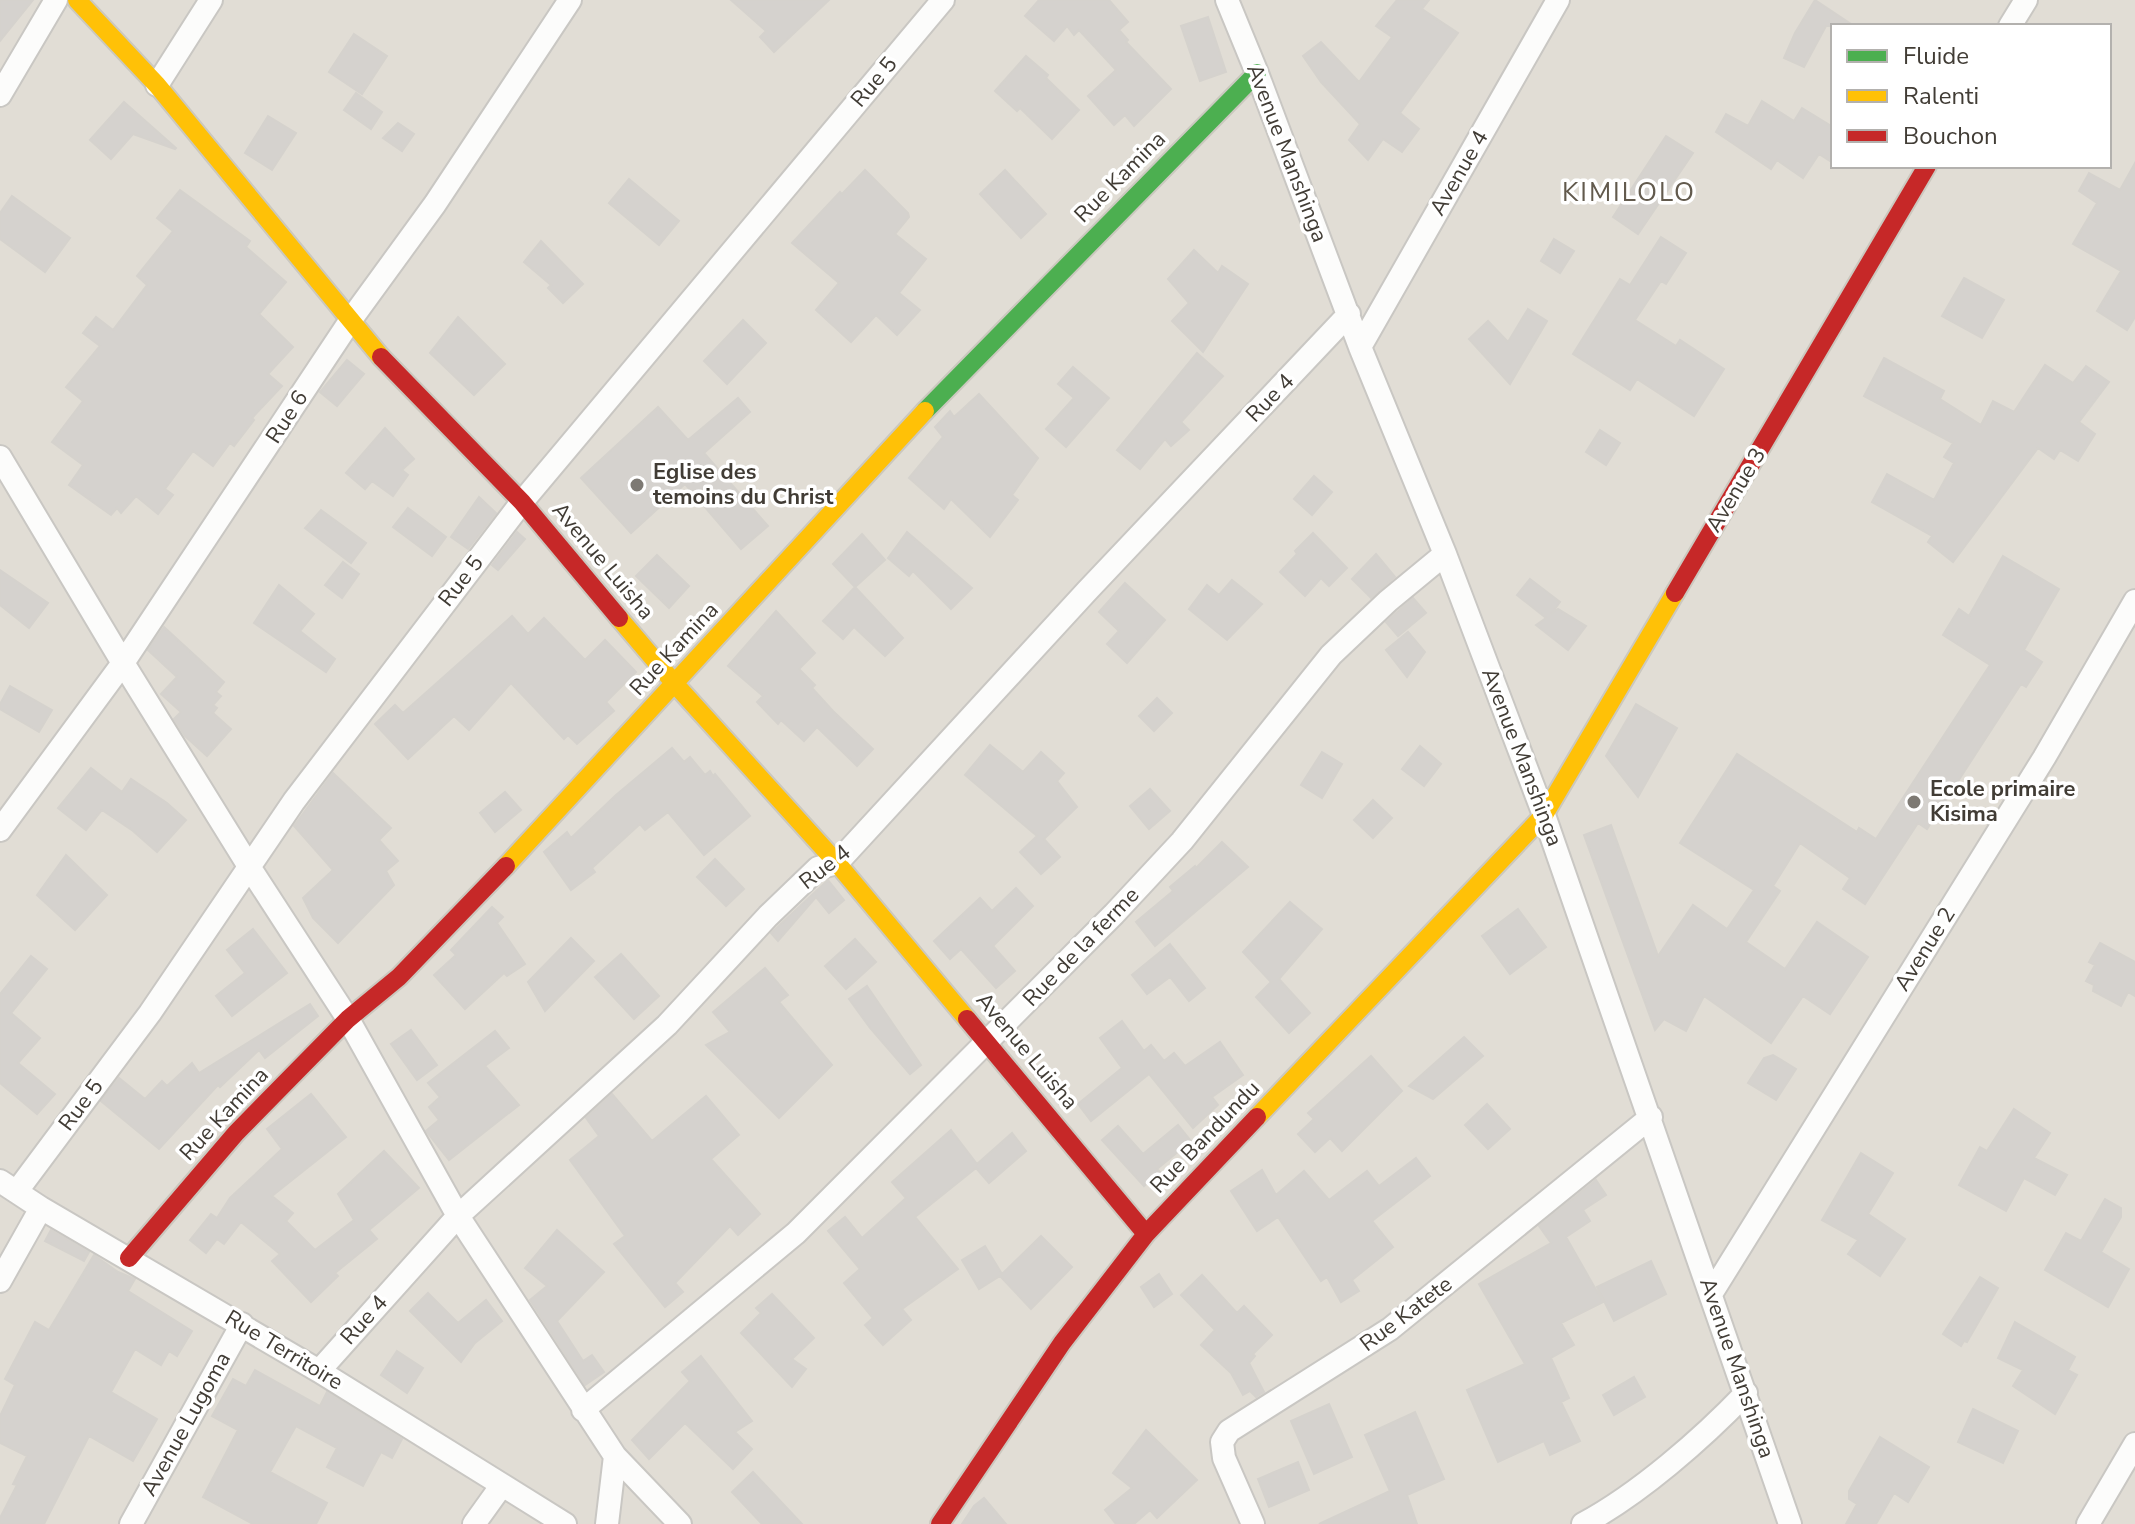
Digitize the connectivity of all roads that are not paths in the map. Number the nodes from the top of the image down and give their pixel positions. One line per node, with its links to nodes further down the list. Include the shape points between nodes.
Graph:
1 (56, 0): 12 (street)
2 (77, 0): 11 (street, Avenue Luisha)
3 (211, 0): 11 (street)
4 (570, 0): 15 (street, Rue 6)
5 (943, 0): 18 (street, Rue 5)
6 (1227, 0): 10 (street, Avenue Manshinga)
7 (1558, 0): 16 (street, Avenue 4)
8 (2026, 0): 9 (street)
9 (2011, 24)
10 (1257, 73): 14 (street, Avenue Manshinga); 22 (street, Rue Kamina, via 960,373)
11 (157, 85): 15 (street, Avenue Luisha)
12 (0, 95)
13 (1926, 168): 23 (street, Avenue 3)
14 (1349, 314): 16 (street, Avenue Manshinga); 25 (street, Rue 4)
15 (352, 318): 18 (street, Avenue Luisha, via 390,367); 21 (street, Rue 6)
16 (1360, 347): 19 (street, Avenue Manshinga)
17 (0, 457): 21 (street)
18 (522, 502): 22 (street, Avenue Luisha); 26 (street, Rue 5, via 312,777)
19 (1445, 554): 23 (street, Avenue Manshinga); 28 (street, Rue de la ferme, via 1331,655 1182,841)
20 (2135, 601): 36 (street, Avenue 2, via 2044,758)
21 (123, 663): 24 (street, Rue 6); 26 (street)
22 (675, 684): 25 (street, Avenue Luisha); 27 (street, Rue Kamina, via 399,977)
23 (1544, 815): 29 (street, Avenue Manshinga); 33 (street, Rue Bandundu)
24 (0, 830)
25 (837, 863): 28 (street, Avenue Luisha); 32 (street, Rue 4, via 818,868 667,1025)
26 (250, 868): 27 (street); 30 (street, Rue 5, via 150,1013)
27 (348, 1019): 32 (street); 34 (street, Rue Kamina, via 236,1133)
28 (988, 1041): 33 (street, Avenue Luisha); 40 (street, Rue de la ferme, via 796,1233)
29 (1651, 1117): 36 (street, Avenue Manshinga); 51 (street, Rue Katete, via 1390,1329 1229,1431 1222,1442 1224,1458)
30 (8, 1186): 31 (street, Rue Territoire)
31 (41, 1208): 34 (street, Rue Territoire); 35 (street)
32 (458, 1216): 38 (street, Rue 4); 40 (street)
33 (1146, 1234): 50 (street, Rue Bandundu, via 1062,1343)
34 (129, 1258): 37 (street, Rue Territoire)
35 (0, 1281)
36 (1711, 1294): 39 (street, Avenue Manshinga)
37 (242, 1324): 38 (street, Rue Territoire); 45 (street, Avenue Lugoma)
38 (319, 1371): 43 (street, Rue Territoire)
39 (1746, 1393): 44 (street); 53 (street, Avenue Manshinga)
40 (583, 1410): 42 (street)
41 (2135, 1444): 54 (street)
42 (615, 1456): 48 (street); 49 (street)
43 (502, 1485): 46 (street); 47 (street, Rue Territoire)
44 (1608, 1518): 52 (street)
45 (131, 1524)
46 (474, 1524)
47 (565, 1524)
48 (607, 1524)
49 (680, 1524)
50 (940, 1524)
51 (1253, 1524)
52 (1583, 1524)
53 (1790, 1524)
54 (2088, 1524)

